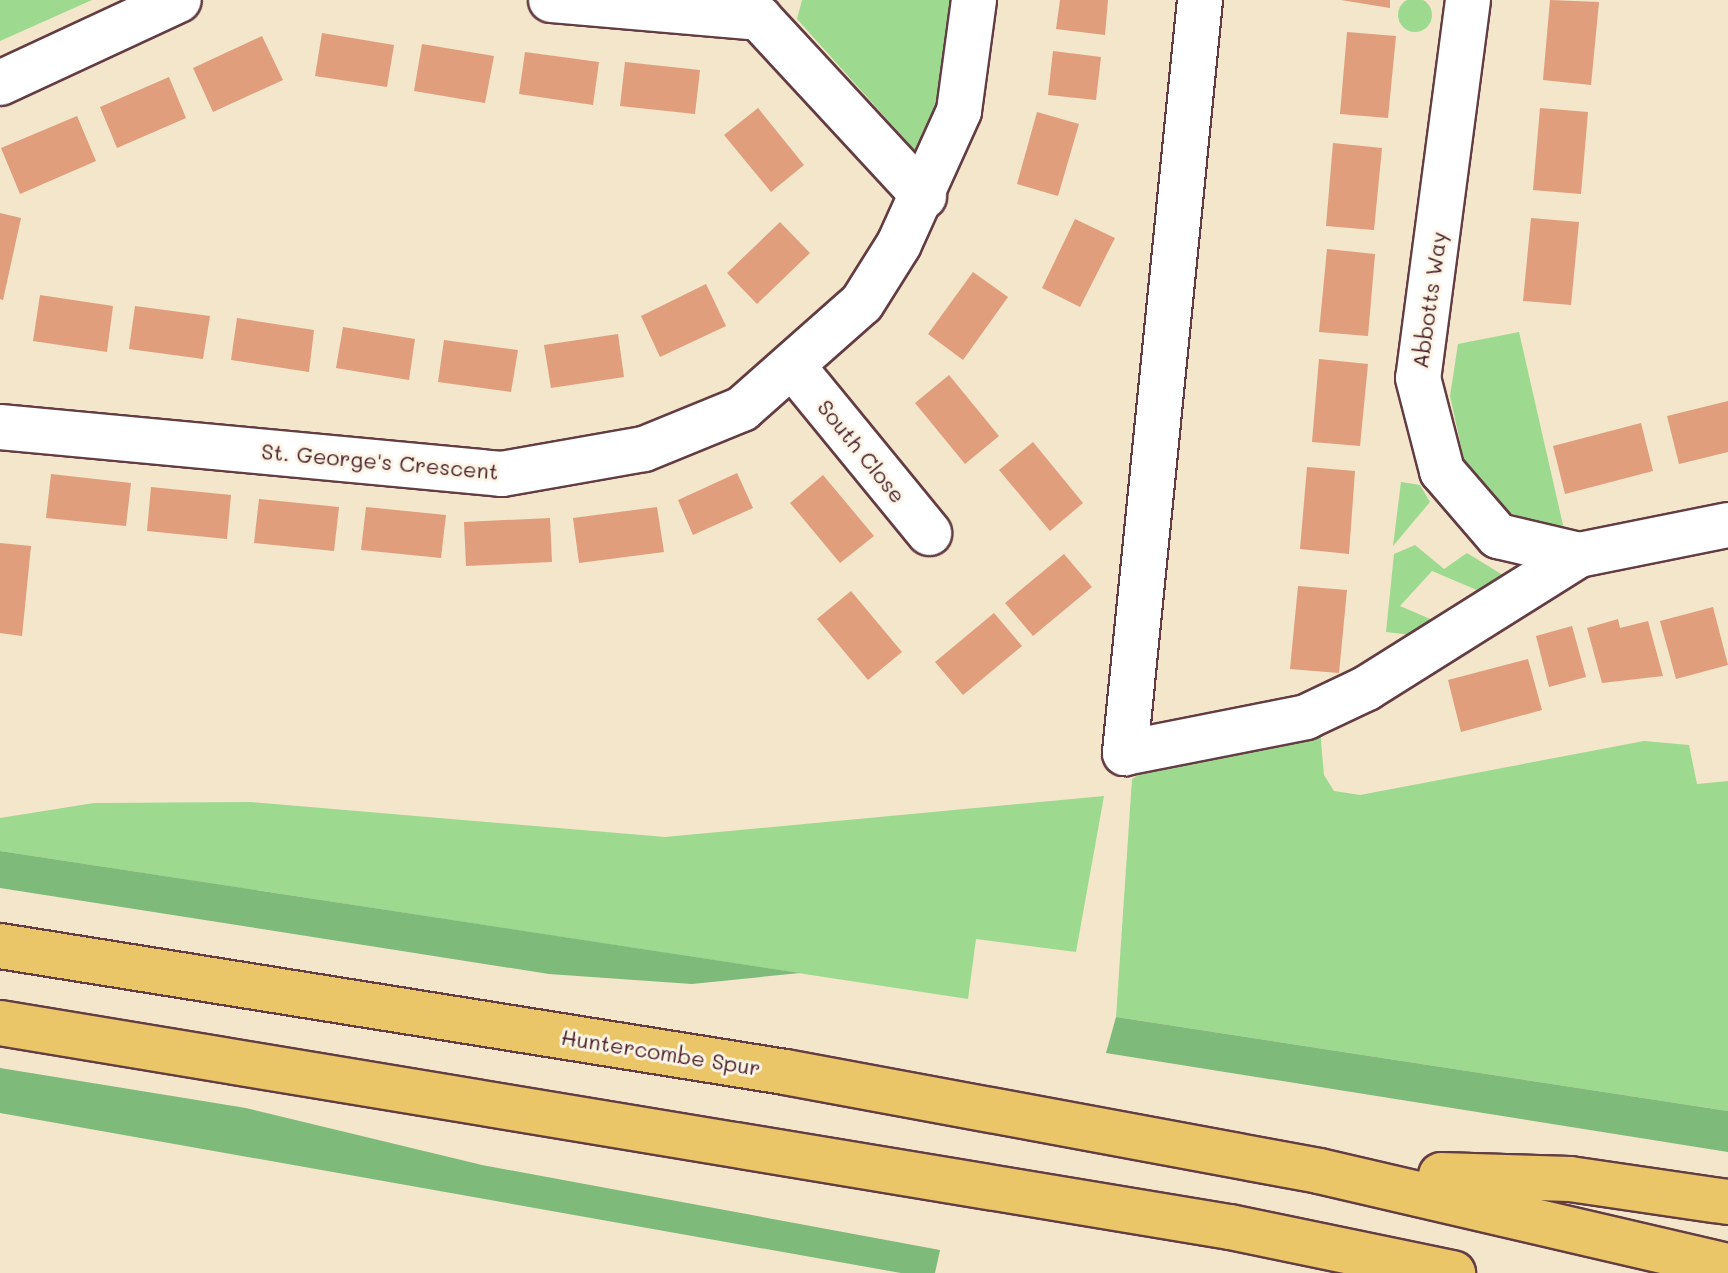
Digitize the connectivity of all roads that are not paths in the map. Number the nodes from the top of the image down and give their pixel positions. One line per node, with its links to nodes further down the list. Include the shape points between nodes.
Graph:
1 (179, 0): 7 (street)
2 (551, 0): 6 (street)
3 (974, 0): 8 (street, St. George's Crescent, via 959,111)
4 (1200, 0): 13 (street, via 1125,753 1306,717 1367,688)
5 (1468, 0): 13 (street, Abbotts Way, via 1418,378 1442,471 1498,536)
6 (770, 9): 8 (street)
7 (0, 83)
8 (924, 196): 9 (street, St. George's Crescent, via 862,303)
9 (795, 369): 10 (street, St. George's Crescent, via 742,409 644,449 502,474); 12 (street, South Close)
10 (0, 427)
11 (1728, 525): 13 (street, Abbotts Way)
12 (929, 533)
13 (1579, 555)
14 (0, 946): 16 (highway, Huntercombe Spur, via 785,1072)
15 (0, 1023): 18 (highway)
16 (1319, 1171): 17 (highway, via 1570,1179); 19 (highway)
17 (1728, 1202)
18 (1230, 1227): 20 (highway); 21 (highway)
19 (1728, 1266)
20 (1359, 1273)
21 (1453, 1273)

